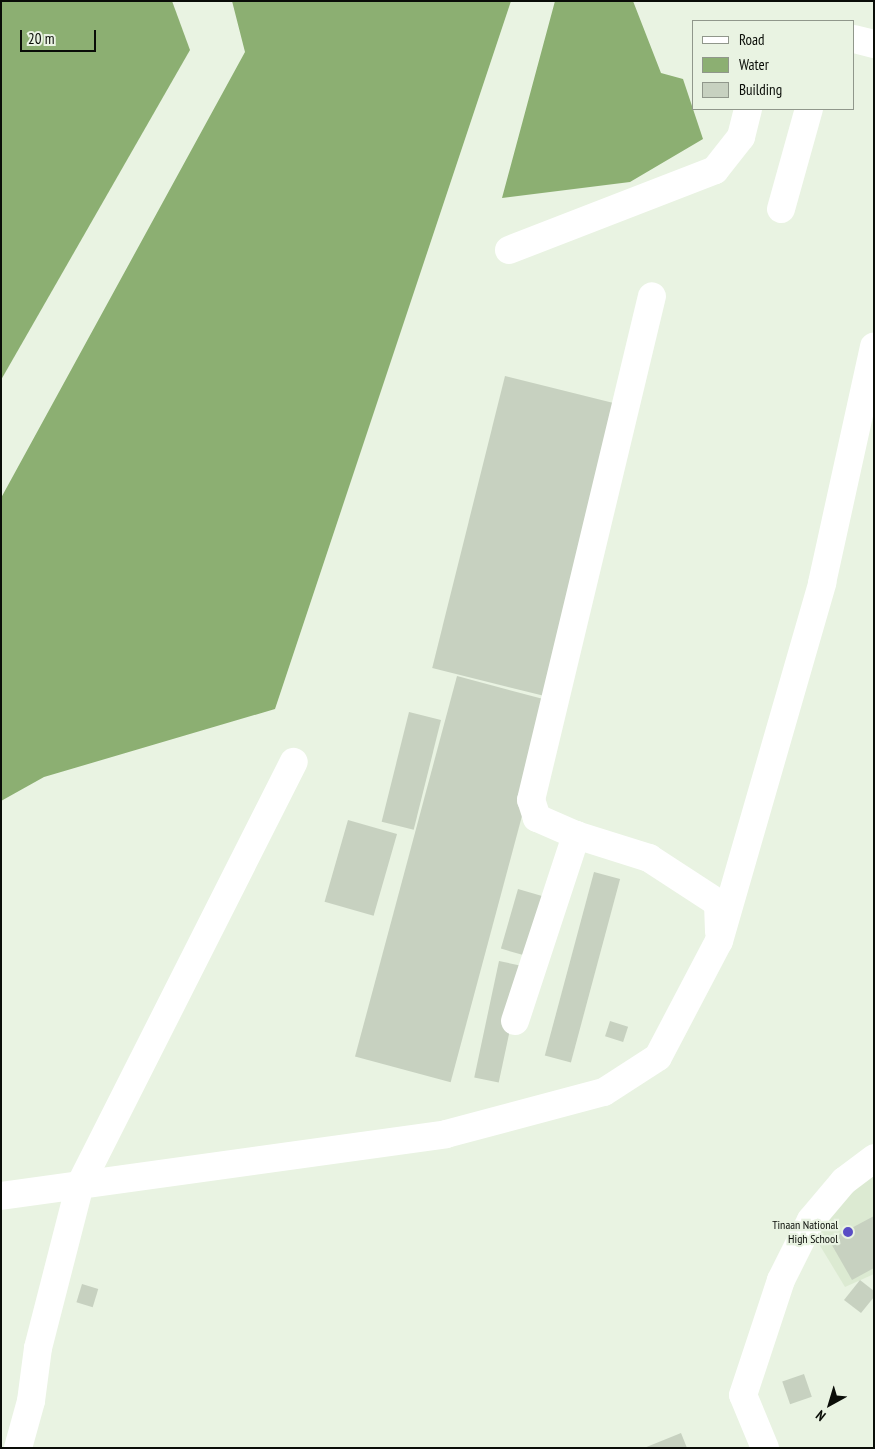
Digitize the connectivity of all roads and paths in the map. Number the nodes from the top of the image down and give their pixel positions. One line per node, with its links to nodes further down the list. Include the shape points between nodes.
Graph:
1 (855, 39): 2 (street)
2 (874, 44)
3 (748, 110): 6 (street, via 741,137 715,170)
4 (809, 110): 5 (street)
5 (781, 209)
6 (509, 250)
7 (652, 296): 10 (street, via 531,800 536,818)
8 (874, 347): 11 (street, via 822,584)
9 (294, 762): 14 (street)
10 (576, 834): 11 (street, via 649,858 718,903); 12 (street)
11 (719, 941): 14 (street, via 658,1057 604,1092 446,1134)
12 (515, 1021)
13 (874, 1158): 17 (street, via 844,1181 811,1220 780,1280 743,1395)
14 (80, 1185): 15 (street); 16 (street, via 38,1348 31,1401)
15 (1, 1196)
16 (18, 1448)
17 (765, 1448)

